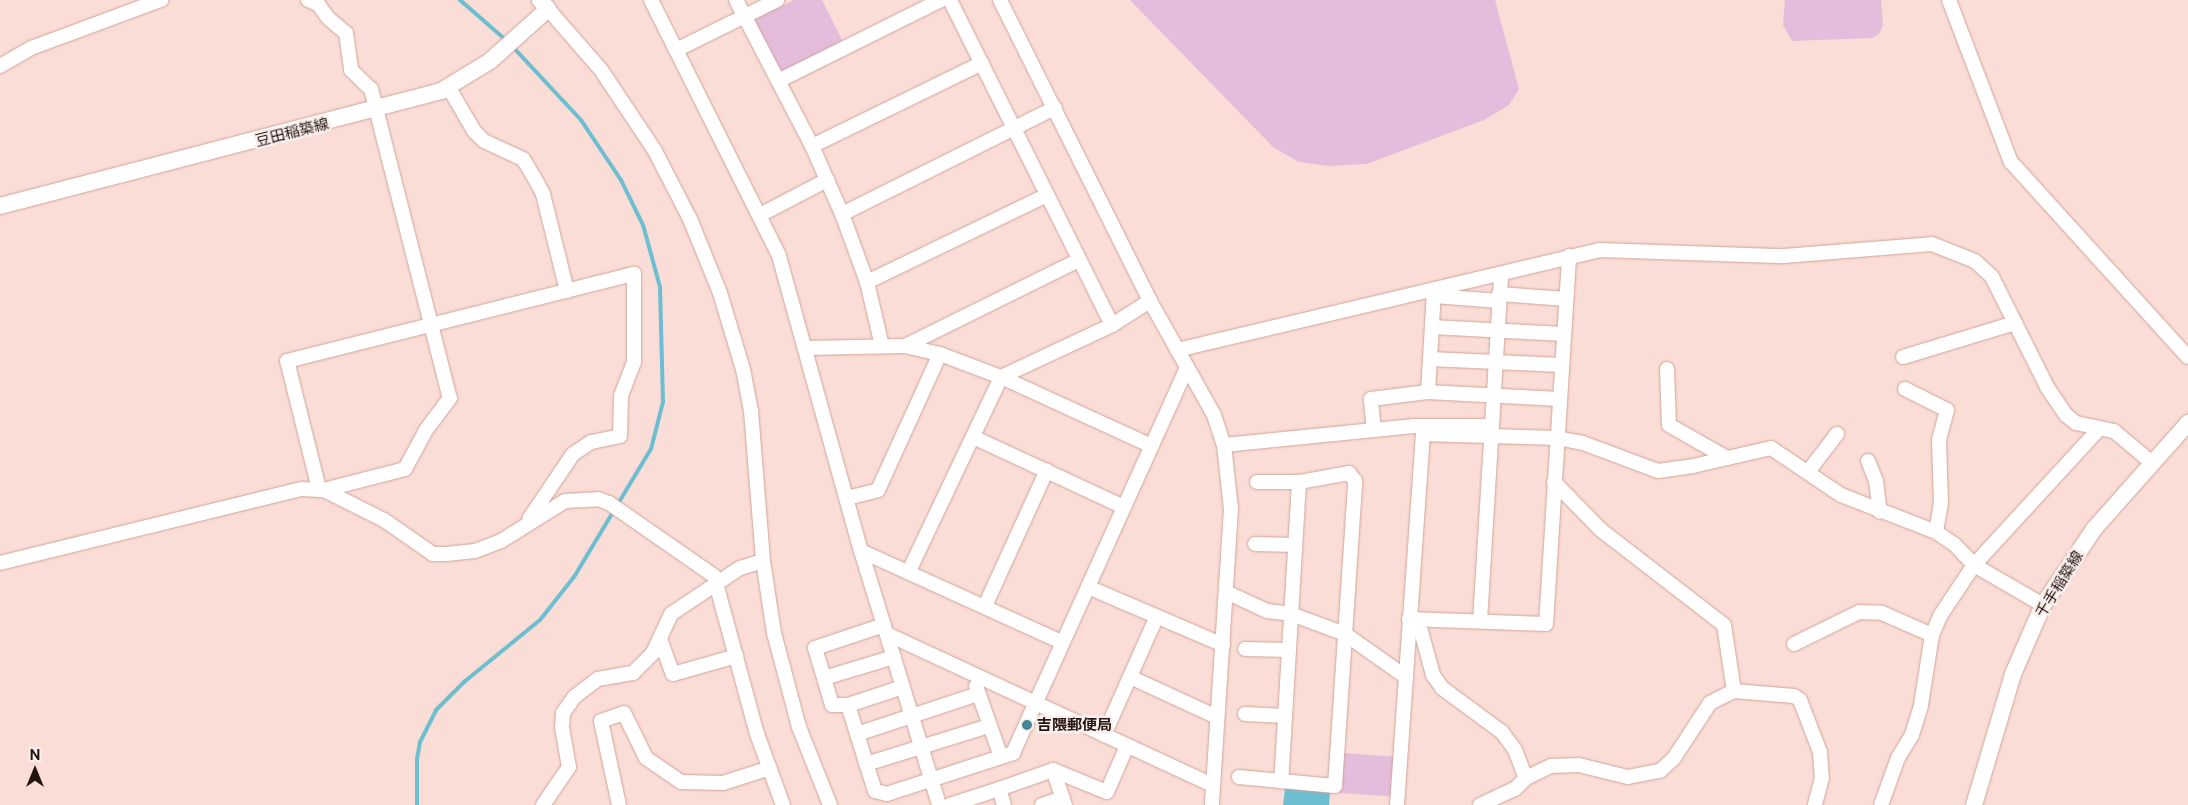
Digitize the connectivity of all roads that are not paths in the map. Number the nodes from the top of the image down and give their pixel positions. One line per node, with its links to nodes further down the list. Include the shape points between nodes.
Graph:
1 (161, 0): 14 (street, via 31,48)
2 (308, 0): 18 (street, via 318,4 328,18 346,33 351,70 372,88)
3 (651, 0): 12 (street)
4 (736, 0): 11 (street)
5 (777, 0): 11 (street)
6 (941, 0): 15 (street)
7 (950, 0): 13 (street)
8 (1000, 0): 17 (street)
9 (1949, 0): 47 (street, via 2011,162)
10 (544, 5): 16 (main road, 豆田稲築線, via 525,31); 84 (street, via 601,70 655,150 690,219 720,293 743,369 751,411)
11 (744, 16): 12 (street); 15 (street)
12 (676, 50): 25 (street)
13 (982, 63): 19 (street); 20 (street)
14 (0, 66)
15 (778, 81): 20 (street)
16 (451, 88): 18 (main road, 豆田稲築線); 30 (street, via 474,131 484,141 523,159 534,177 542,194)
17 (1055, 108): 19 (street); 34 (street)
18 (379, 110): 23 (main road, 豆田稲築線); 36 (street)
19 (1014, 128): 22 (street); 24 (street)
20 (812, 146): 21 (street)
21 (827, 180): 24 (street); 25 (street)
22 (1047, 195): 27 (street); 29 (street)
23 (0, 206)
24 (842, 214): 29 (street)
25 (760, 215): 43 (street, via 779,256)
26 (1569, 256): 28 (street); 33 (street); 35 (street, via 1622,249 1784,256 1932,244 1975,260 1992,277)
27 (1078, 260): 37 (street); 42 (street)
28 (1501, 274): 31 (street); 32 (street)
29 (867, 282): 41 (street)
30 (567, 291): 36 (street); 79 (street, via 634,274 634,362 619,407 622,430 615,439 591,442 574,454)
31 (1434, 293): 32 (street); 38 (street); 44 (street)
32 (1499, 298): 33 (street); 39 (street)
33 (1566, 298): 40 (street)
34 (1150, 301): 37 (street); 44 (street)
35 (2015, 323): 46 (street); 59 (street, via 2058,407 2076,423)
36 (432, 325): 75 (street, via 450,398 426,430 405,469); 75 (street, via 287,361)
37 (1112, 325): 53 (street)
38 (1432, 327): 39 (street); 48 (street)
39 (1497, 331): 40 (street); 49 (street)
40 (1564, 334): 50 (street)
41 (882, 346): 42 (street); 43 (street)
42 (904, 346): 45 (street)
43 (806, 348): 76 (street)
44 (1177, 350): 51 (street)
45 (940, 354): 53 (street); 76 (street, via 878,490)
46 (1903, 357)
47 (2188, 357)
48 (1430, 359): 49 (street); 55 (street)
49 (1494, 363): 50 (street); 56 (street)
50 (1562, 365): 57 (street)
51 (1187, 367): 65 (street, via 1214,415); 66 (street)
52 (1667, 369): 67 (street, via 1669,425)
53 (1001, 377): 63 (street); 66 (street)
54 (1905, 389): 80 (street, via 1947,410 1939,440 1941,503)
55 (1428, 392): 56 (street); 60 (street, via 1371,399)
56 (1492, 396): 57 (street); 61 (street)
57 (1559, 399): 64 (street)
58 (2188, 423): 69 (main road, 千手稲築線)
59 (2100, 428): 69 (street, via 2114,431); 86 (street)
60 (1374, 430): 61 (street, via 1414,426); 65 (street)
61 (1490, 431): 64 (street); 95 (street, via 1422,434); 96 (street)
62 (1837, 434): 71 (street)
63 (973, 437): 70 (street); 87 (street)
64 (1557, 438): 67 (street, via 1583,443 1658,471); 74 (street)
65 (1224, 445): 90 (street, via 1231,509)
66 (1152, 446): 77 (street)
67 (1727, 458): 71 (street, via 1771,448)
68 (1868, 461): 78 (street, via 1876,481)
69 (2151, 462): 91 (main road, 千手稲築線, via 2094,529)
70 (1047, 470): 77 (street); 92 (street)
71 (1808, 472): 78 (street, via 1841,495)
72 (1257, 482): 73 (street)
73 (1299, 482): 82 (street); 98 (street, via 1349,473 1355,481)
74 (1554, 482): 96 (street, via 1546,624); 113 (street, via 1601,530 1724,625)
75 (322, 490): 79 (street, via 384,520 433,554 475,551); 85 (street, via 302,488)
76 (847, 498): 83 (street)
77 (1124, 506): 89 (street)
78 (1880, 512): 80 (street)
79 (522, 530): 88 (street, via 552,506 564,501 598,499 714,576)
80 (1936, 532): 86 (street, via 1954,544)
81 (1255, 544): 82 (street)
82 (1295, 546): 93 (street)
83 (861, 551): 87 (street); 97 (street)
84 (763, 561): 88 (street, via 740,568); 141 (street, via 767,599 785,685)
85 (0, 563)
86 (1974, 565): 91 (street); 99 (street, via 1940,616)
87 (909, 571): 92 (street)
88 (718, 583): 100 (street, via 671,614); 106 (street)
89 (1088, 587): 94 (street); 101 (street)
90 (1226, 592): 93 (street, via 1267,611); 103 (street)
91 (2043, 605): 151 (main road, 千手稲築線, via 2013,674)
92 (985, 606): 101 (street)
93 (1291, 614): 98 (street); 105 (street)
94 (1156, 618): 103 (street); 109 (street)
95 (1409, 619): 96 (street); 110 (street); 131 (street, via 1421,631 1433,675 1442,688 1502,732 1515,750)
96 (1480, 621)
97 (885, 629): 107 (street); 108 (street); 111 (street, via 815,648)
98 (1345, 634): 110 (street); 133 (street, via 1335,786)
99 (1932, 635): 102 (street, via 1882,613 1859,612); 150 (street, via 1921,705)
100 (660, 639): 106 (street, via 673,674); 138 (street, via 649,658 633,673 598,679 574,697 563,713 562,728 570,758 569,767)
101 (1062, 642): 115 (street)
102 (1794, 644)
103 (1223, 645): 120 (street)
104 (1245, 649): 105 (street)
105 (1289, 650): 119 (street)
106 (736, 656): 128 (street)
107 (894, 657): 111 (street); 112 (street)
108 (974, 675): 114 (street); 115 (street)
109 (1130, 677): 120 (street); 123 (street)
110 (1406, 677): 147 (street)
111 (824, 678): 116 (street, via 832,705)
112 (903, 687): 116 (street); 118 (street)
113 (1734, 691): 131 (street, via 1710,703 1674,758 1660,771 1628,777 1564,764 1551,766); 149 (street, via 1794,696 1800,700 1820,752 1822,778)
114 (978, 694): 118 (street); 121 (street)
115 (1036, 703): 123 (street); 126 (street, via 1013,753)
116 (848, 706): 122 (street)
117 (1244, 714): 119 (street)
118 (912, 716): 122 (street); 125 (street)
119 (1285, 716): 133 (street)
120 (1217, 717): 134 (street)
121 (990, 726): 125 (street); 126 (street)
122 (857, 734): 127 (street)
123 (1104, 735): 124 (street)
124 (1127, 746): 129 (street, via 1106,792); 134 (street)
125 (922, 748): 127 (street); 132 (street)
126 (1001, 757): 132 (street)
127 (866, 764): 132 (street, via 875,791 882,794)
128 (770, 768): 139 (street, via 724,783 682,782 646,758 624,713 601,721); 140 (street)
129 (1053, 770): 135 (street); 136 (street)
130 (1238, 777): 133 (street)
131 (1526, 778): 137 (street)
132 (932, 781): 142 (street)
133 (1282, 781)
134 (1213, 785): 146 (street)
135 (999, 789): 143 (street); 144 (street)
136 (1064, 802): 145 (street)
137 (1496, 802): 148 (street)
138 (543, 805)
139 (619, 805)
140 (783, 805)
141 (830, 805)
142 (939, 805)
143 (950, 805)
144 (1004, 805)
145 (1042, 805)
146 (1212, 805)
147 (1397, 805)
148 (1480, 805)
149 (1816, 805)
150 (1881, 805)
151 (1974, 805)

